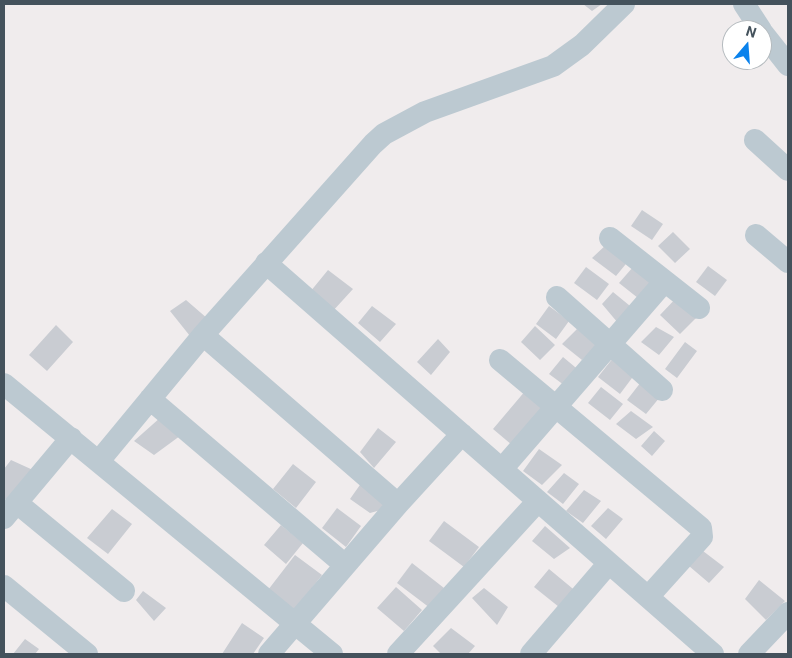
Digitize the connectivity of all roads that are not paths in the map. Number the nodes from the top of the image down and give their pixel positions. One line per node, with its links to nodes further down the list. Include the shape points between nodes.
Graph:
1 (624, 4): 11 (street, via 582,45 553,66 425,112 384,134)
2 (744, 4): 3 (street)
3 (754, 20)
4 (772, 45): 5 (street)
5 (788, 65)
6 (755, 140): 7 (street)
7 (788, 170)
8 (756, 235): 10 (street)
9 (610, 238): 12 (street)
10 (788, 262)
11 (266, 263): 15 (street); 22 (street)
12 (664, 282): 14 (street); 16 (street)
13 (557, 297): 16 (street)
14 (699, 308)
15 (203, 335): 20 (street); 27 (street)
16 (610, 344): 19 (street); 21 (street)
17 (500, 360): 21 (street)
18 (4, 384): 23 (street)
19 (662, 390)
20 (150, 399): 24 (street); 30 (street)
21 (556, 408): 25 (street); 33 (street, via 701,528 702,537)
22 (462, 434): 25 (street); 27 (street)
23 (71, 438): 24 (street); 28 (street)
24 (99, 461): 35 (street)
25 (502, 469): 26 (street)
26 (538, 501): 29 (street); 40 (street)
27 (398, 504): 30 (street)
28 (10, 510): 32 (street)
29 (610, 563): 33 (street); 36 (street)
30 (345, 565): 35 (street)
31 (4, 586): 37 (street)
32 (124, 591)
33 (648, 597): 41 (street)
34 (788, 613): 42 (street)
35 (296, 624): 38 (street); 39 (street)
36 (542, 651)
37 (87, 654)
38 (269, 654)
39 (332, 654)
40 (398, 654)
41 (714, 654)
42 (748, 654)

